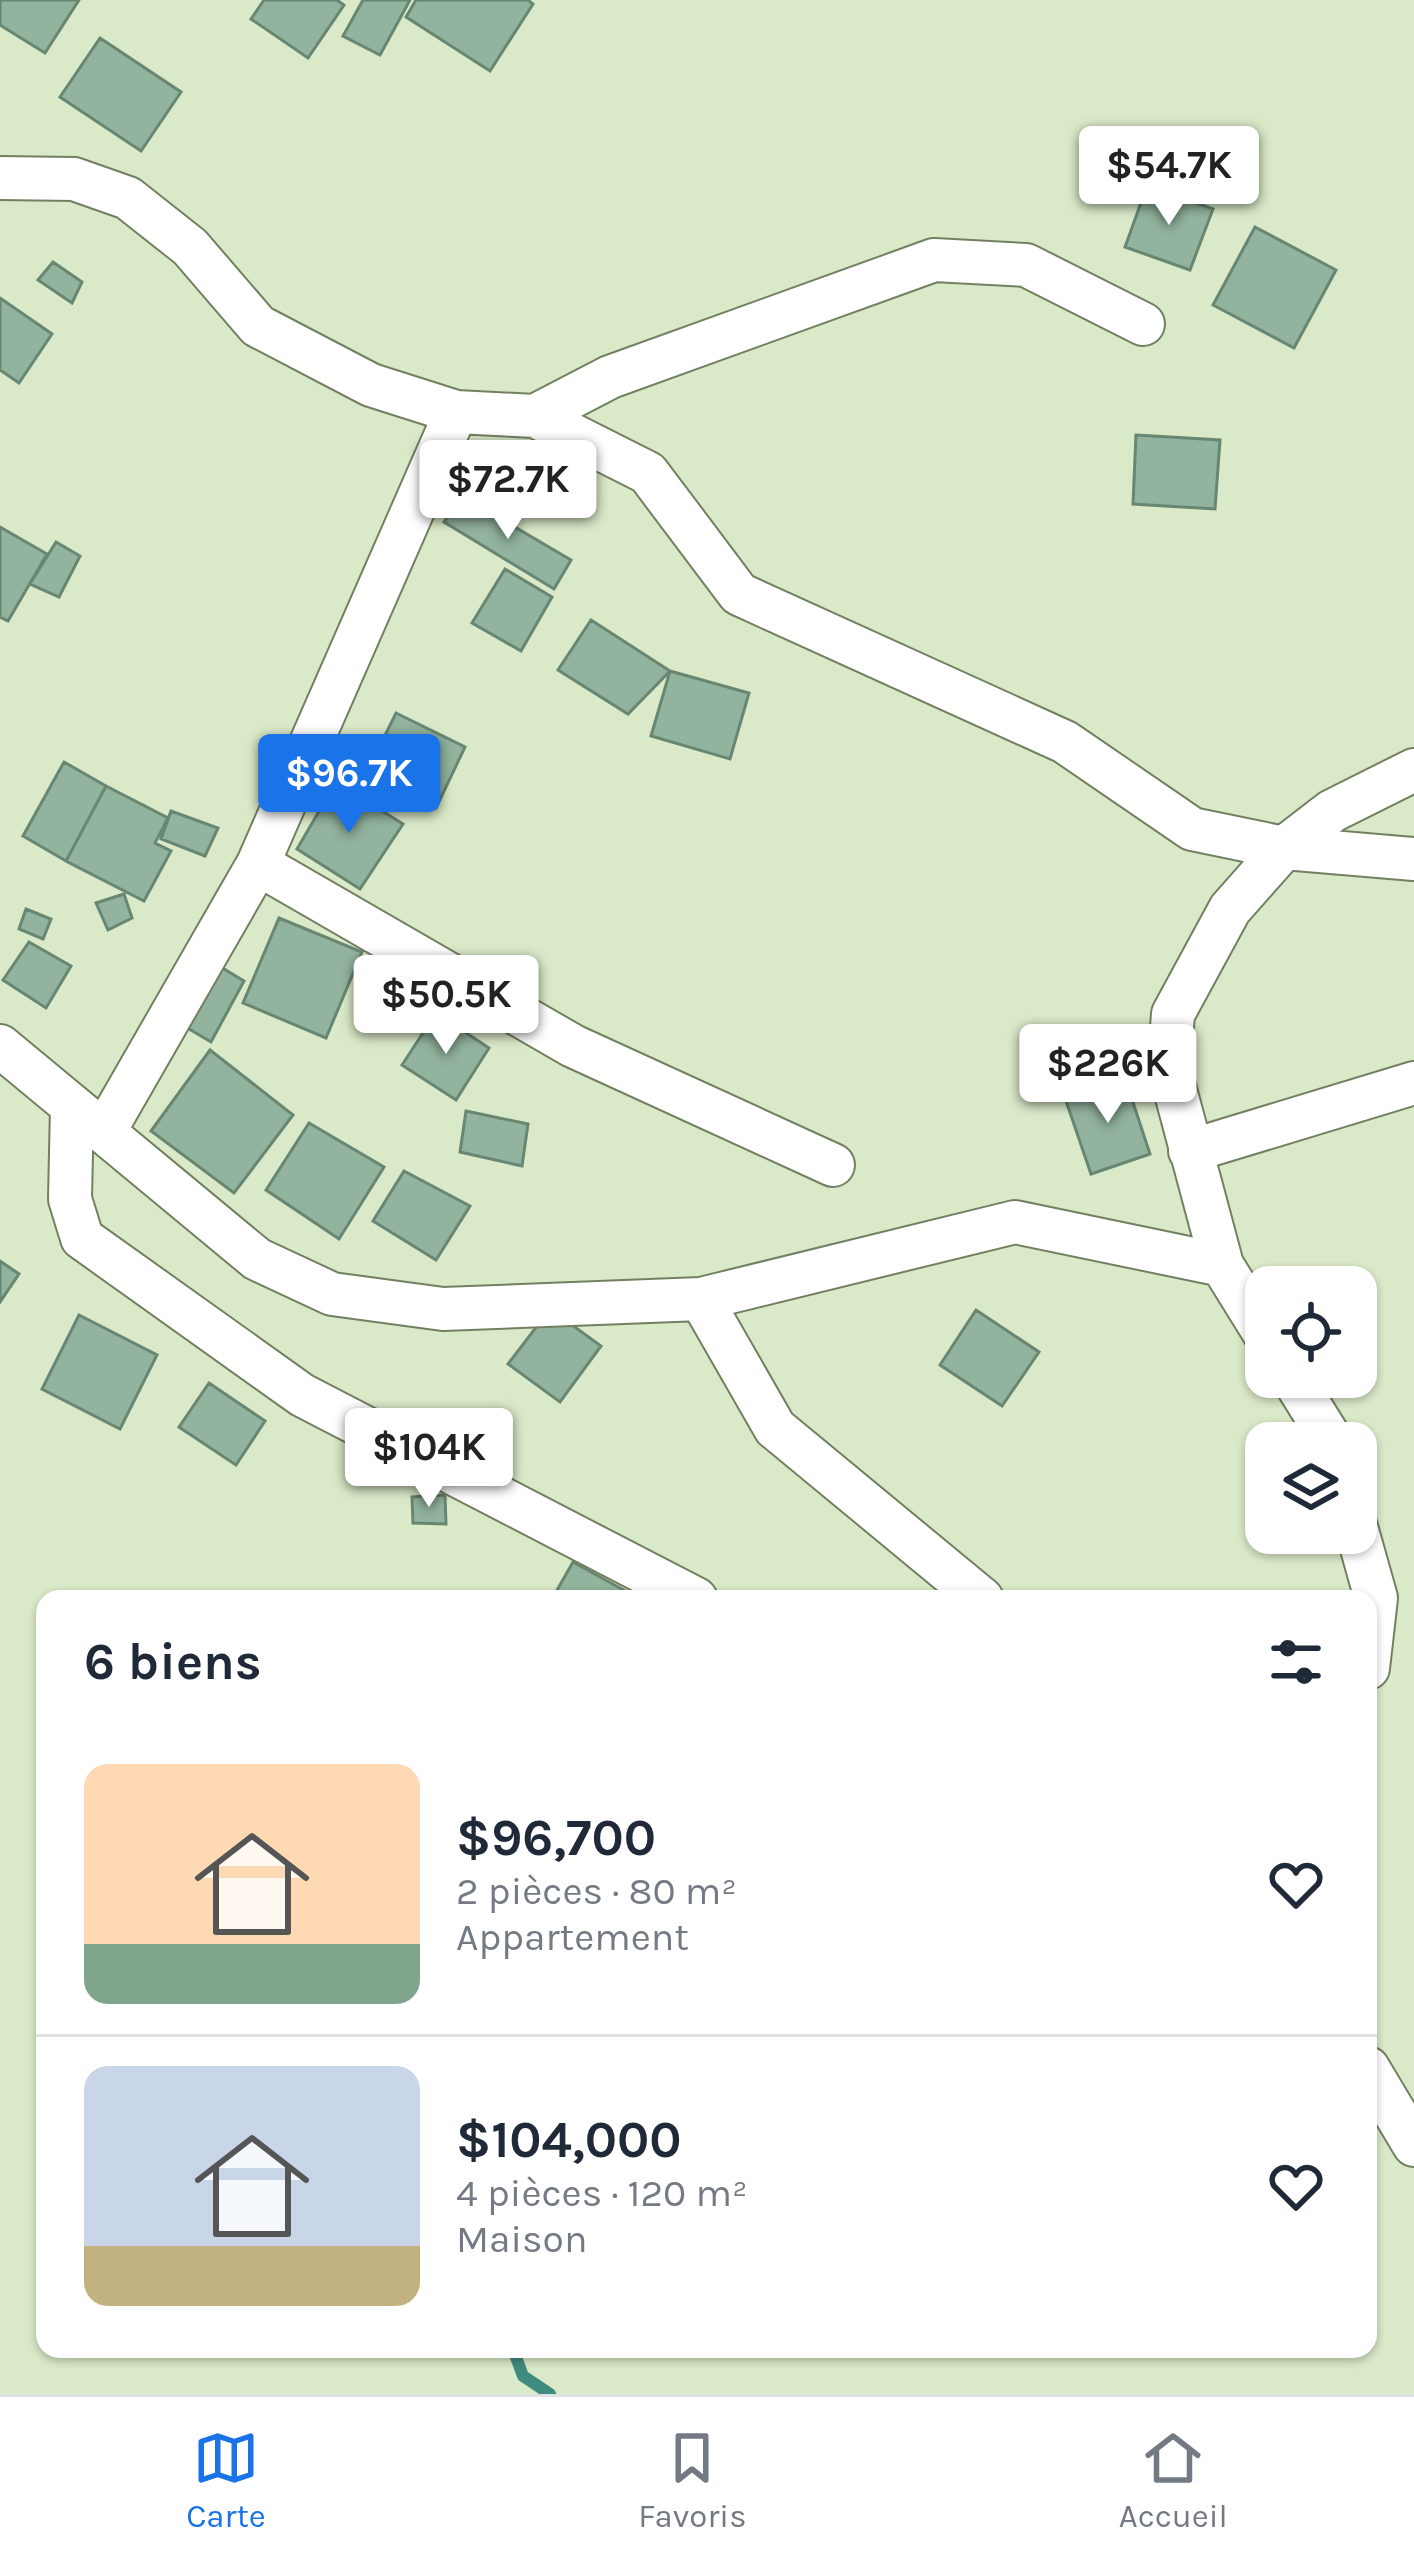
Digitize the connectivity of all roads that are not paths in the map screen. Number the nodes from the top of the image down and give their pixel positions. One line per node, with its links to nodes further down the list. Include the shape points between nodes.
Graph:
1 (0, 178): 3 (street, via 74,178 128,198 190,247 258,326 371,385)
2 (1142, 324): 4 (street, via 1026,265 934,260 610,377)
3 (456, 412): 4 (street); 8 (street)
4 (535, 416): 6 (street, via 648,473 739,594 1065,742 1192,829)
5 (1414, 770): 6 (street, via 1332,811)
6 (1284, 848): 7 (street); 12 (street, via 1230,909 1173,1014 1169,1067)
7 (1414, 859)
8 (258, 864): 11 (street); 13 (street, via 573,1046)
9 (0, 1046): 11 (street)
10 (1414, 1084): 12 (street)
11 (88, 1119): 15 (street, via 257,1259 332,1294 443,1309); 18 (street, via 70,1199 82,1238 302,1395)
12 (1190, 1151): 14 (street)
13 (833, 1165)
14 (1222, 1265): 15 (street, via 1015,1222); 16 (street)
15 (701, 1299): 19 (street, via 775,1428)
16 (1245, 1302)
17 (1363, 1554): 20 (street)
18 (679, 1590)
19 (971, 1590)
20 (1374, 1590)
21 (1377, 2083): 22 (street)
22 (1414, 2145)

